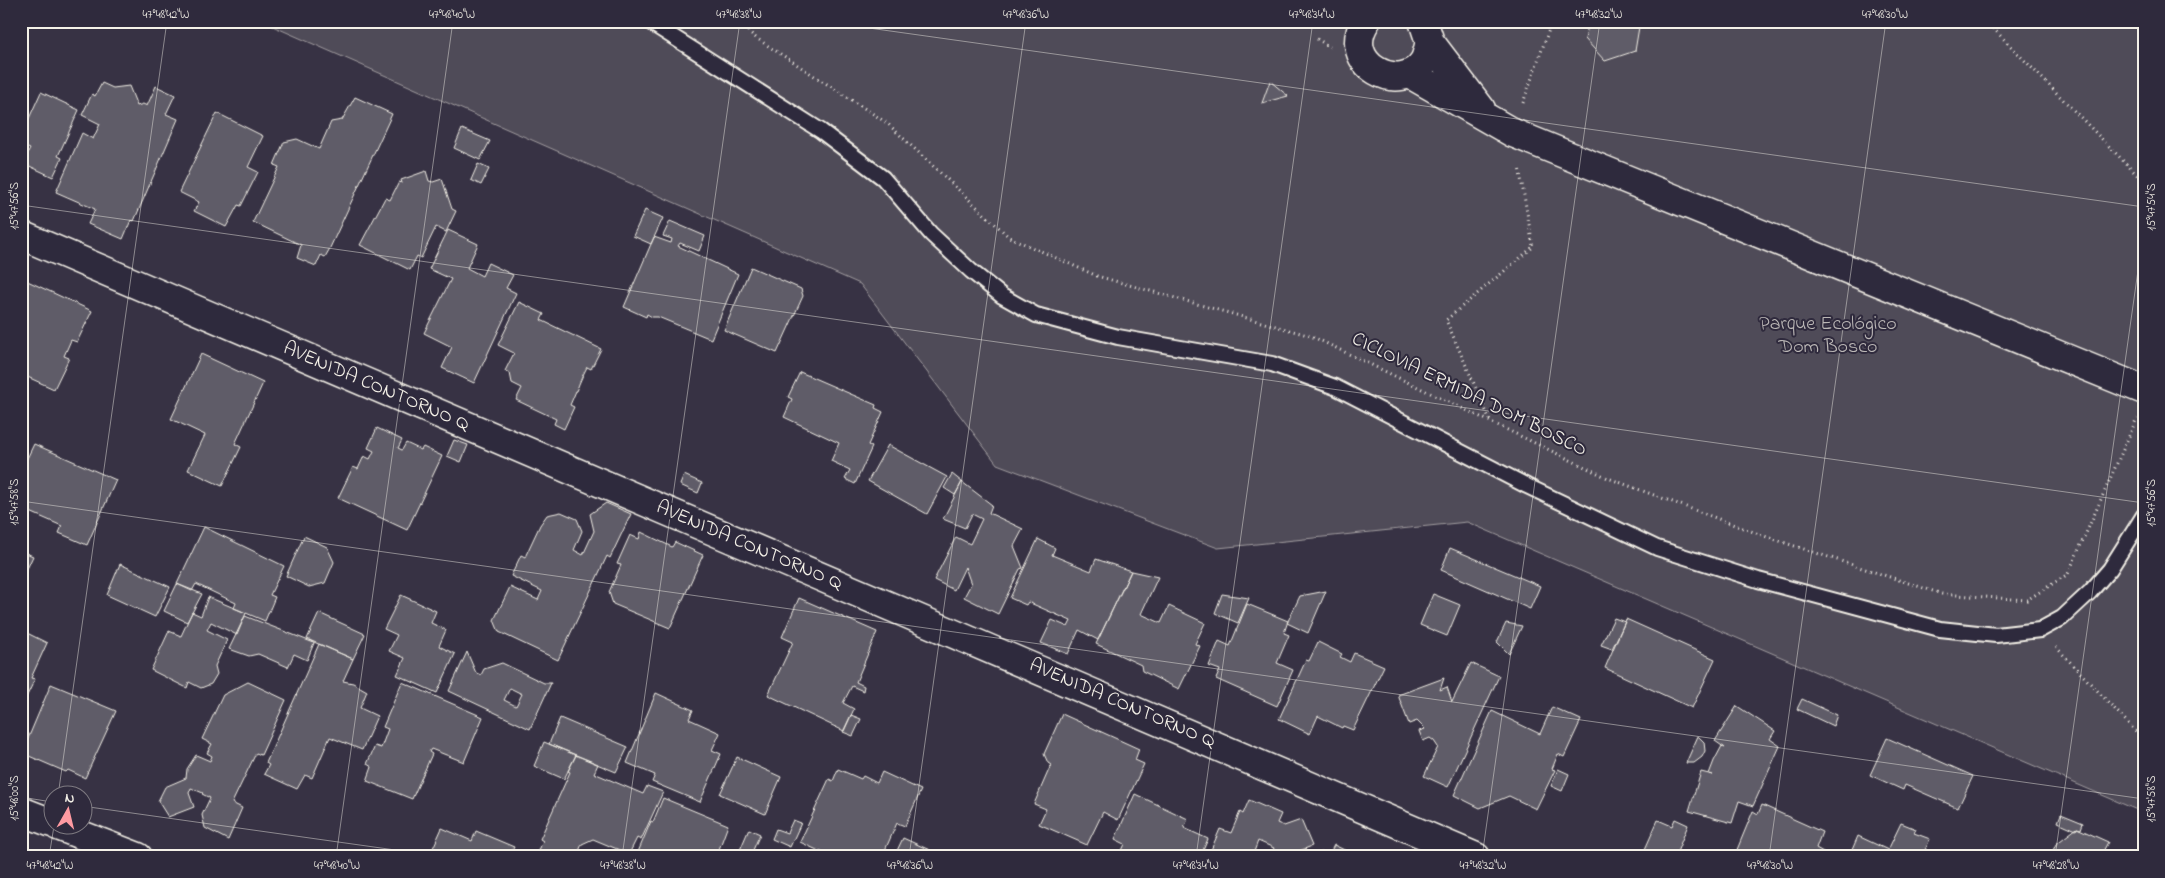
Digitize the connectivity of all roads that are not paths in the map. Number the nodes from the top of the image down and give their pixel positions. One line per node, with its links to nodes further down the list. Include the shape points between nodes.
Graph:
1 (648, 21): 8 (lane, via 821,131 883,178 931,234 971,271 1002,296 1036,315 1118,338 1272,364 1335,387 1527,486 1657,548 1758,580 1940,629 1996,635 2040,630 2062,618 2110,569)
2 (1366, 21): 4 (street, via 1359,32 1360,52 1371,69 1390,77)
3 (1426, 32): 4 (street, via 1424,61); 5 (street)
4 (1410, 74): 5 (street)
5 (1490, 120): 7 (street, via 1598,168 1744,225 2033,346)
6 (21, 235): 13 (street, AVENIDA CONTORNO Q)
7 (2142, 401)
8 (2144, 515)
9 (21, 811): 10 (street)
10 (42, 820)
11 (84, 836): 12 (street)
12 (138, 857)
13 (1476, 857)

